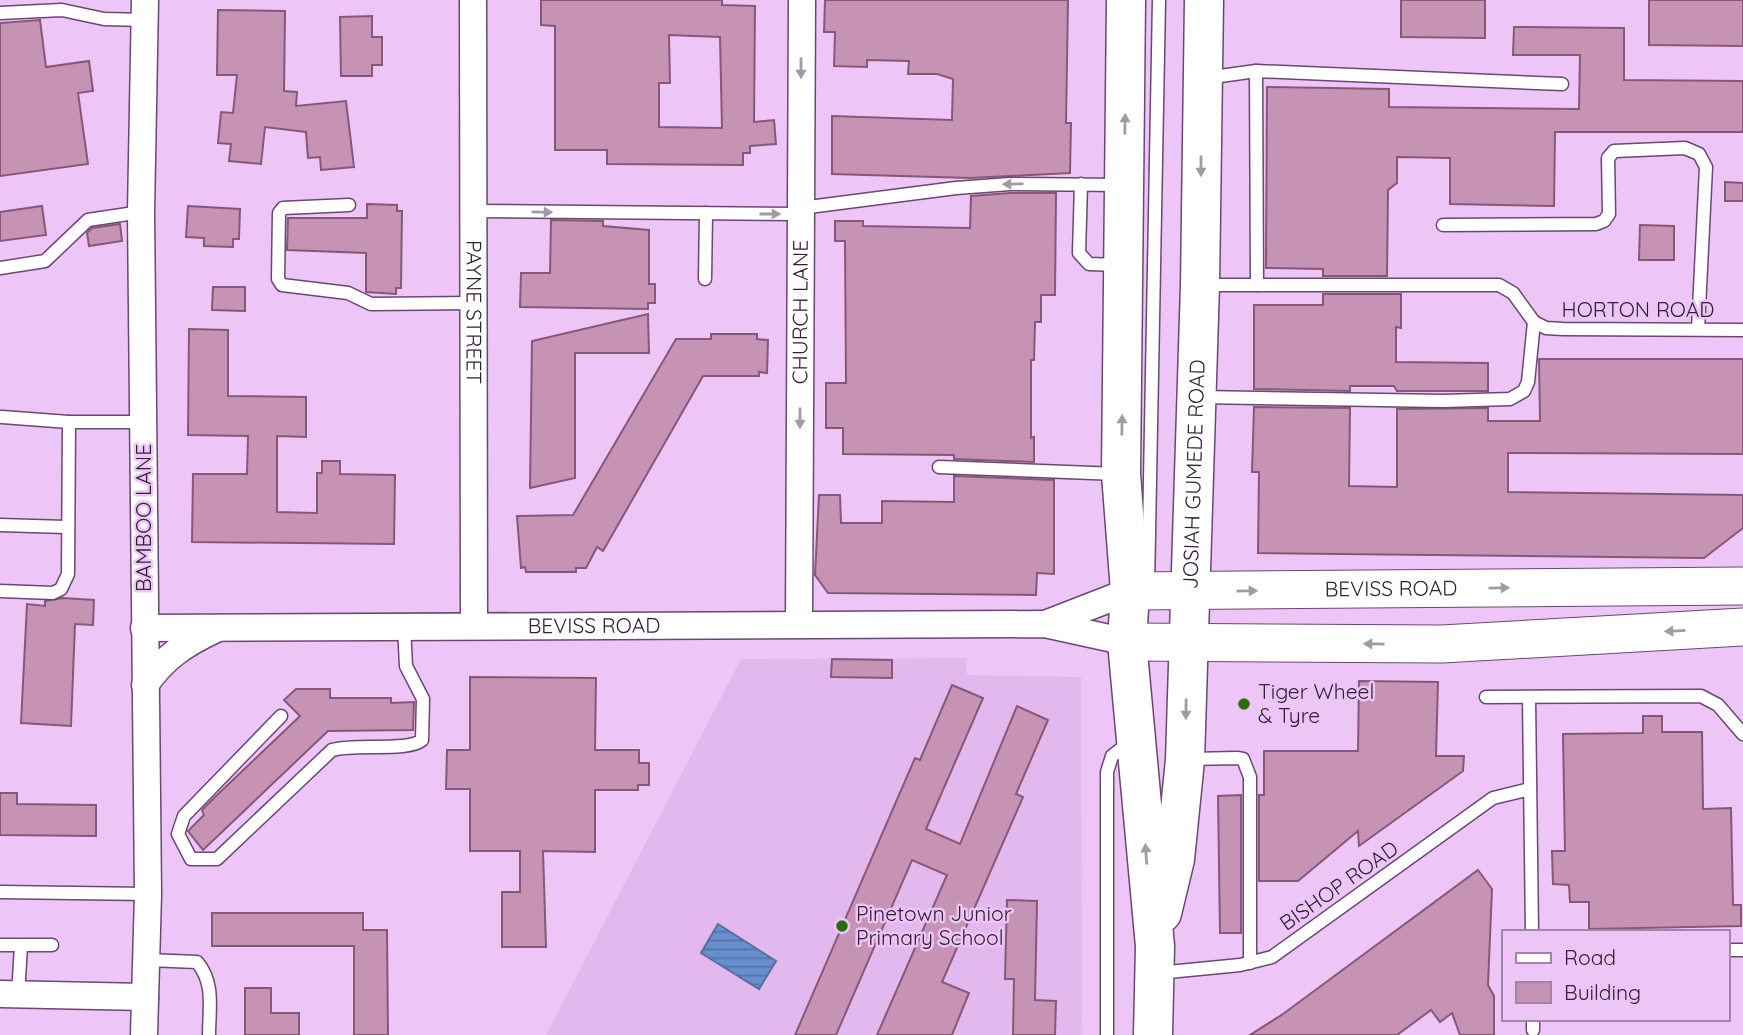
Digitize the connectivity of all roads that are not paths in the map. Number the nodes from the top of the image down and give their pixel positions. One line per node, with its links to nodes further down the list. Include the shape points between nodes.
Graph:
1 (472, 0): 14 (street, PAYNE STREET)
2 (802, 0): 15 (street, CHURCH LANE, one-way to 15)
3 (1126, 0): 12 (main road, JOSIAH GUMEDE ROAD, one-way to 3)
4 (1159, 0): 39 (lane)
5 (1203, 0): 9 (main road, JOSIAH GUMEDE ROAD)
6 (146, 10): 7 (lane, via 104,19 62,10); 16 (street, BAMBOO LANE)
7 (0, 13)
8 (1256, 71): 9 (lane); 10 (lane); 23 (lane)
9 (1202, 78): 22 (main road, JOSIAH GUMEDE ROAD, one-way to 22)
10 (1562, 84)
11 (1081, 184): 12 (lane); 15 (lane, one-way to 15, via 956,188); 19 (lane, via 1079,253 1089,264)
12 (1124, 185): 19 (main road, JOSIAH GUMEDE ROAD)
13 (349, 205): 24 (lane, via 283,208 279,213 278,279 282,285 348,292 371,304)
14 (474, 211): 17 (lane, one-way to 17); 24 (street, PAYNE STREET)
15 (801, 211): 17 (lane, one-way to 15); 41 (street, CHURCH LANE, one-way to 41)
16 (141, 212): 20 (lane, via 88,220 45,261); 31 (street, BAMBOO LANE)
17 (706, 214): 21 (lane)
18 (1443, 225): 26 (lane, via 1596,224 1609,214 1608,158 1614,151 1685,148 1699,154 1706,167)
19 (1123, 265): 33 (main road, JOSIAH GUMEDE ROAD, one-way to 19)
20 (0, 268)
21 (705, 279)
22 (1200, 285): 23 (lane); 28 (main road, JOSIAH GUMEDE ROAD)
23 (1257, 285): 25 (lane, via 1499,285 1513,293)
24 (474, 303): 40 (street, PAYNE STREET)
25 (1534, 322): 26 (lane, HORTON ROAD, via 1563,329); 28 (lane, via 1528,382 1524,391 1510,398)
26 (1698, 329): 27 (lane, HORTON ROAD)
27 (1743, 330)
28 (1196, 397): 38 (main road, JOSIAH GUMEDE ROAD)
29 (2, 417): 30 (lane)
30 (69, 422): 31 (lane); 35 (lane)
31 (143, 422): 46 (street, BAMBOO LANE)
32 (939, 467): 33 (lane)
33 (1121, 474): 39 (main road, JOSIAH GUMEDE ROAD)
34 (0, 525): 35 (lane)
35 (66, 527): 37 (lane, via 68,574 61,589 53,593)
36 (1743, 586): 38 (main road, BEVISS ROAD, one-way to 36)
37 (0, 591)
38 (1189, 592): 39 (main road, BEVISS ROAD); 48 (main road, JOSIAH GUMEDE ROAD)
39 (1142, 595): 42 (street, BEVISS ROAD); 47 (main road, JOSIAH GUMEDE ROAD)
40 (474, 624): 41 (street, BEVISS ROAD); 43 (street, BEVISS ROAD)
41 (799, 624): 42 (street, BEVISS ROAD)
42 (1045, 624): 47 (street, BEVISS ROAD)
43 (404, 625): 44 (street, BEVISS ROAD); 52 (lane, via 406,666 423,699 422,740 412,745 349,745 332,750 217,859 191,859 178,834 184,816)
44 (221, 626): 46 (street, BEVISS ROAD); 49 (street, via 173,652)
45 (1743, 626): 48 (main road, BEVISS ROAD, one-way to 48, via 1442,644)
46 (144, 628): 49 (street, BAMBOO LANE)
47 (1140, 637): 48 (main road, BEVISS ROAD); 54 (main road, JOSIAH GUMEDE ROAD)
48 (1188, 641): 55 (main road, JOSIAH GUMEDE ROAD, one-way to 55)
49 (145, 685): 58 (street, BAMBOO LANE)
50 (1486, 697): 51 (lane)
51 (1529, 698): 53 (lane, via 1701,696 1718,705); 56 (lane)
52 (281, 716)
53 (1743, 734)
54 (1135, 737): 64 (main road, JOSIAH GUMEDE ROAD, one-way to 54); 70 (lane, via 1112,756 1107,772)
55 (1185, 760): 64 (main road, JOSIAH GUMEDE ROAD, via 1175,859); 65 (lane, via 1237,758 1247,767)
56 (1530, 789): 59 (lane); 65 (lane, BISHOP ROAD, via 1493,799 1272,957)
57 (0, 892): 58 (lane)
58 (148, 894): 63 (street, BAMBOO LANE)
59 (1532, 930)
60 (0, 945): 62 (lane)
61 (52, 945): 62 (lane)
62 (21, 946): 66 (lane)
63 (148, 960): 67 (street, BAMBOO LANE); 69 (lane, via 197,962 204,970 209,980)
64 (1154, 960): 65 (lane, BISHOP ROAD); 71 (main road, JOSIAH GUMEDE ROAD)
65 (1250, 962)
66 (9, 995): 67 (street)
67 (145, 997): 68 (street, BAMBOO LANE)
68 (144, 1035)
69 (209, 1035)
70 (1107, 1035)
71 (1153, 1035)

